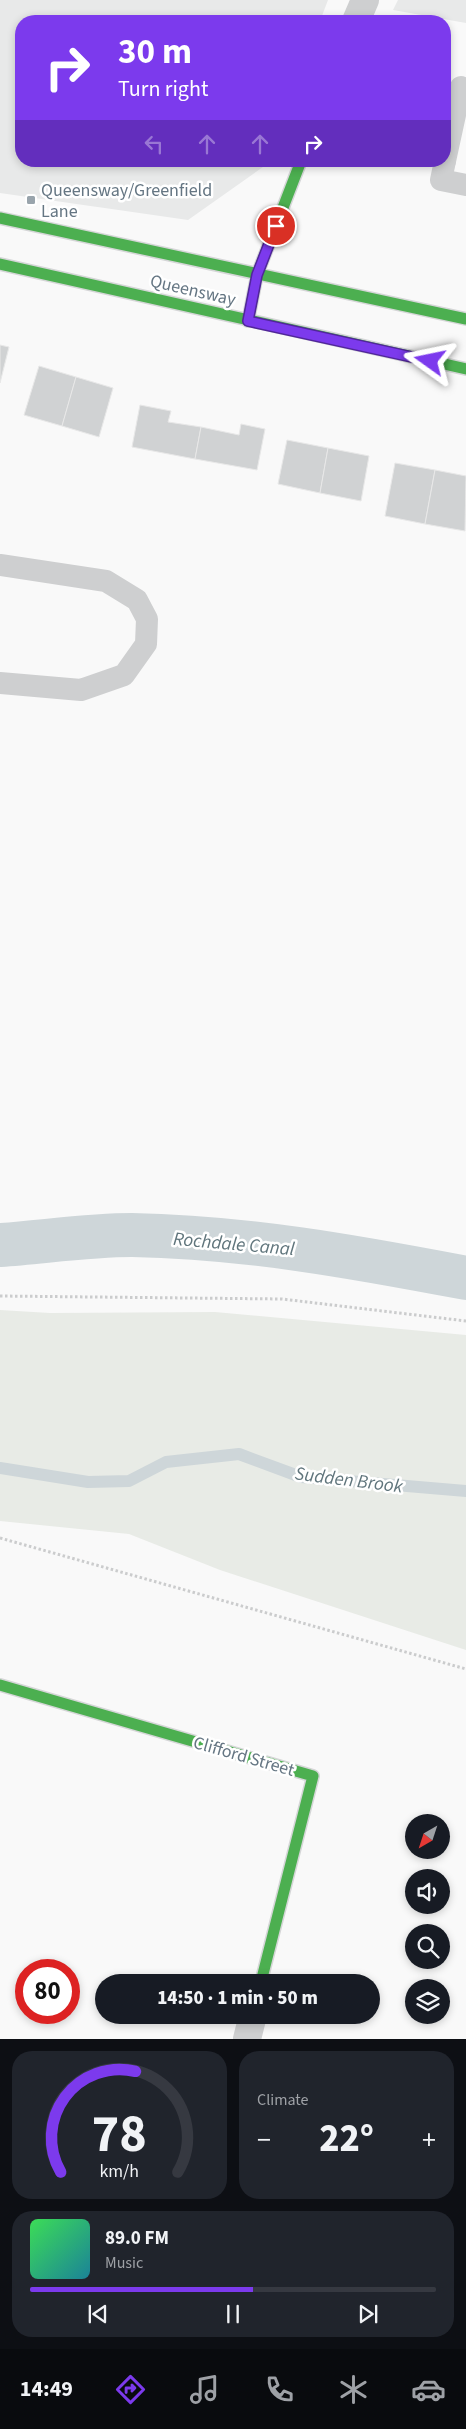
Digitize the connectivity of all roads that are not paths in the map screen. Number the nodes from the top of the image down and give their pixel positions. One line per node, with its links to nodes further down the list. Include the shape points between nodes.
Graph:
1 (365, 0): 2 (street)
2 (359, 15)
3 (457, 86): 4 (lane)
4 (451, 124)
5 (299, 167): 10 (main road)
6 (444, 167): 7 (lane, via 441,180)
7 (466, 185)
8 (0, 218): 10 (main road, Queensway)
9 (0, 264): 12 (main road, Queensway)
10 (257, 275): 11 (main road, Queensway); 12 (main road)
11 (466, 319)
12 (248, 321): 13 (main road, Queensway)
13 (466, 369)
14 (0, 565): 15 (lane, via 106,581 137,600 147,619 146,644 124,674 82,690)
15 (0, 683)
16 (0, 1685): 17 (main road, Clifford Street, via 313,1776)
17 (263, 1974)
18 (251, 2024): 19 (street)
19 (247, 2039)

